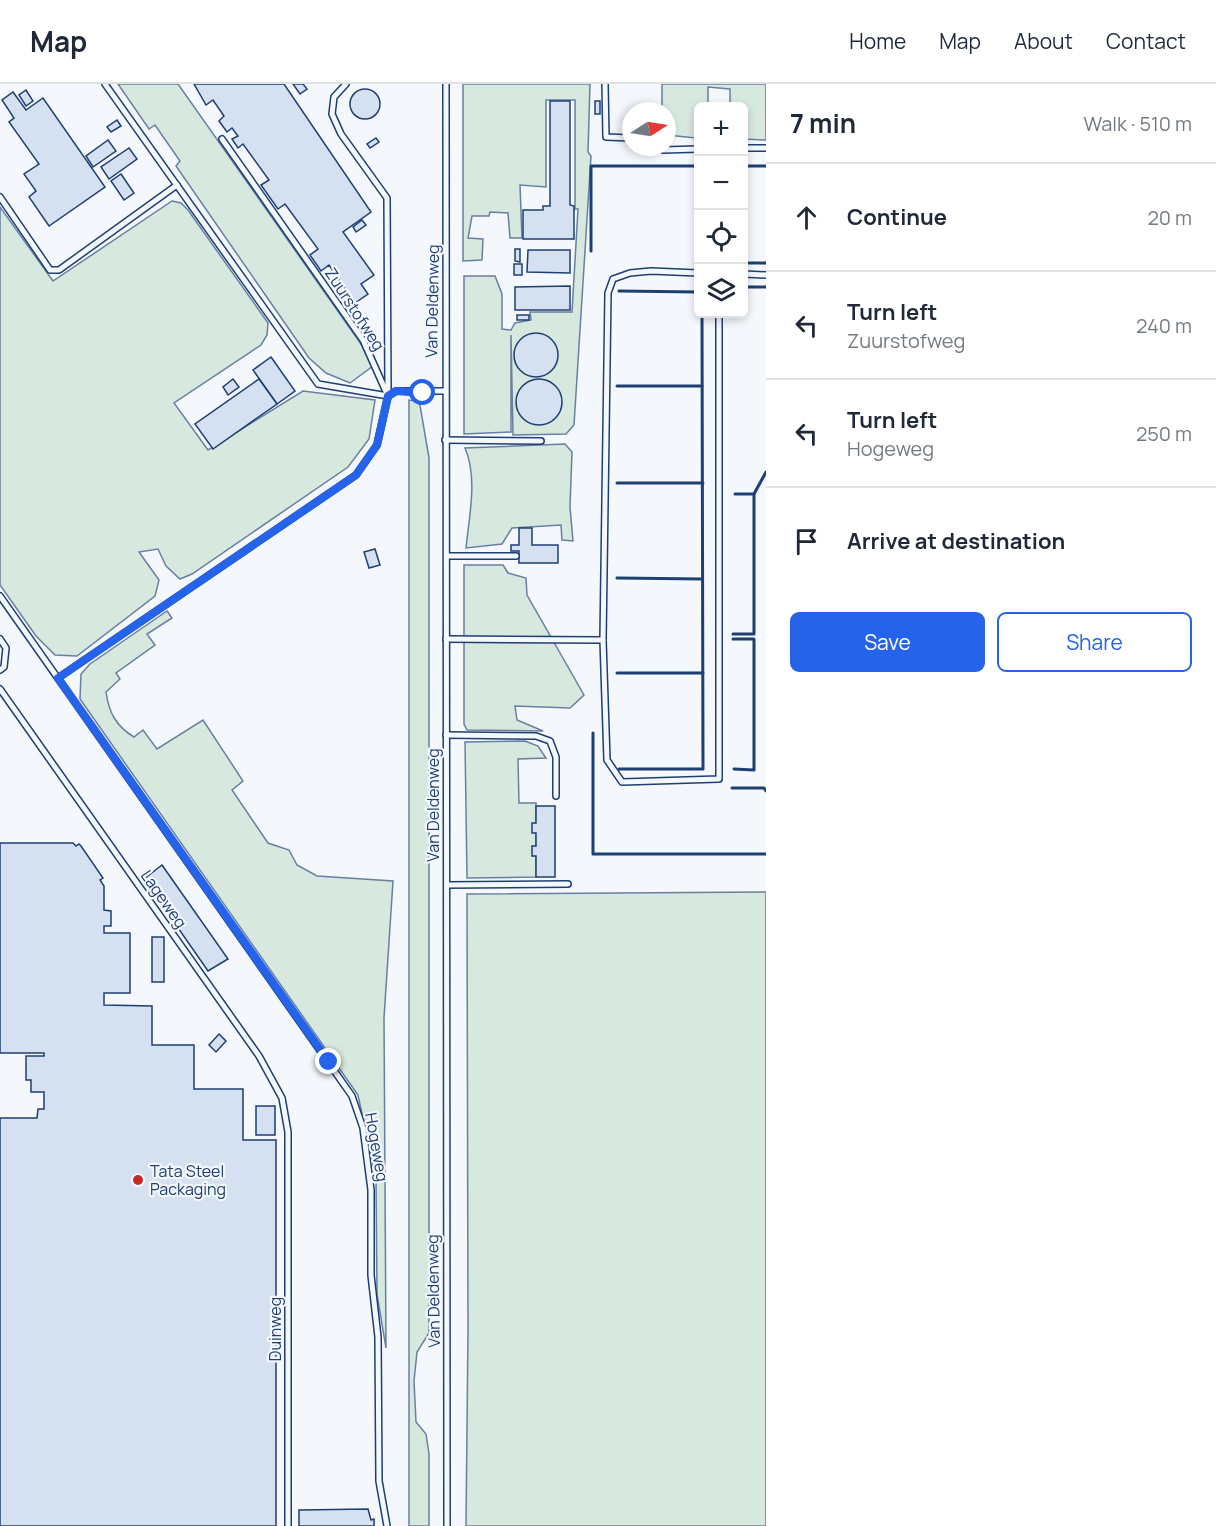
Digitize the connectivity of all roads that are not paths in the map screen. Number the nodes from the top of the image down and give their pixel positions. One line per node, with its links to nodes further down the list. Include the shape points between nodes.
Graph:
1 (105, 84): 11 (lane)
2 (346, 84): 18 (lane, via 334,97 332,114 341,134 387,198)
3 (446, 84): 17 (lane, Van Deldenweg)
4 (605, 84): 5 (lane, via 606,137)
5 (622, 138)
6 (222, 139): 18 (lane, Zuurstofweg, via 363,340)
7 (748, 148): 8 (lane)
8 (766, 148)
9 (694, 149): 10 (lane)
10 (676, 150)
11 (177, 185): 12 (lane, via 59,270 50,270); 18 (lane, via 318,384)
12 (0, 197)
13 (694, 273): 26 (lane, via 630,273 613,279 608,293)
14 (748, 274): 15 (lane)
15 (766, 275)
16 (719, 318): 26 (lane, via 719,779 622,782 607,760)
17 (445, 391): 18 (lane, via 396,391); 19 (lane, Van Deldenweg)
18 (388, 396): 28 (lane, via 377,445 356,475)
19 (446, 440): 20 (lane); 21 (lane, Van Deldenweg)
20 (541, 441)
21 (447, 556): 22 (lane); 25 (lane, Van Deldenweg)
22 (516, 556)
23 (0, 596): 28 (lane, Hogeweg)
24 (0, 639): 27 (lane, via 6,648 4,667)
25 (446, 639): 26 (lane); 30 (lane, Van Deldenweg)
26 (603, 640)
27 (0, 670)
28 (58, 678): 36 (lane, Hogeweg, via 352,1096 363,1128 371,1190 379,1481)
29 (0, 689): 34 (lane, Lageweg, via 259,1056 282,1098)
30 (446, 735): 31 (lane, via 536,736 550,741 556,757); 33 (lane, Van Deldenweg)
31 (556, 796)
32 (568, 884): 33 (lane)
33 (447, 885): 37 (lane, Van Deldenweg)
34 (288, 1132): 35 (lane, Duinweg)
35 (288, 1526)
36 (387, 1526)
37 (447, 1526)

